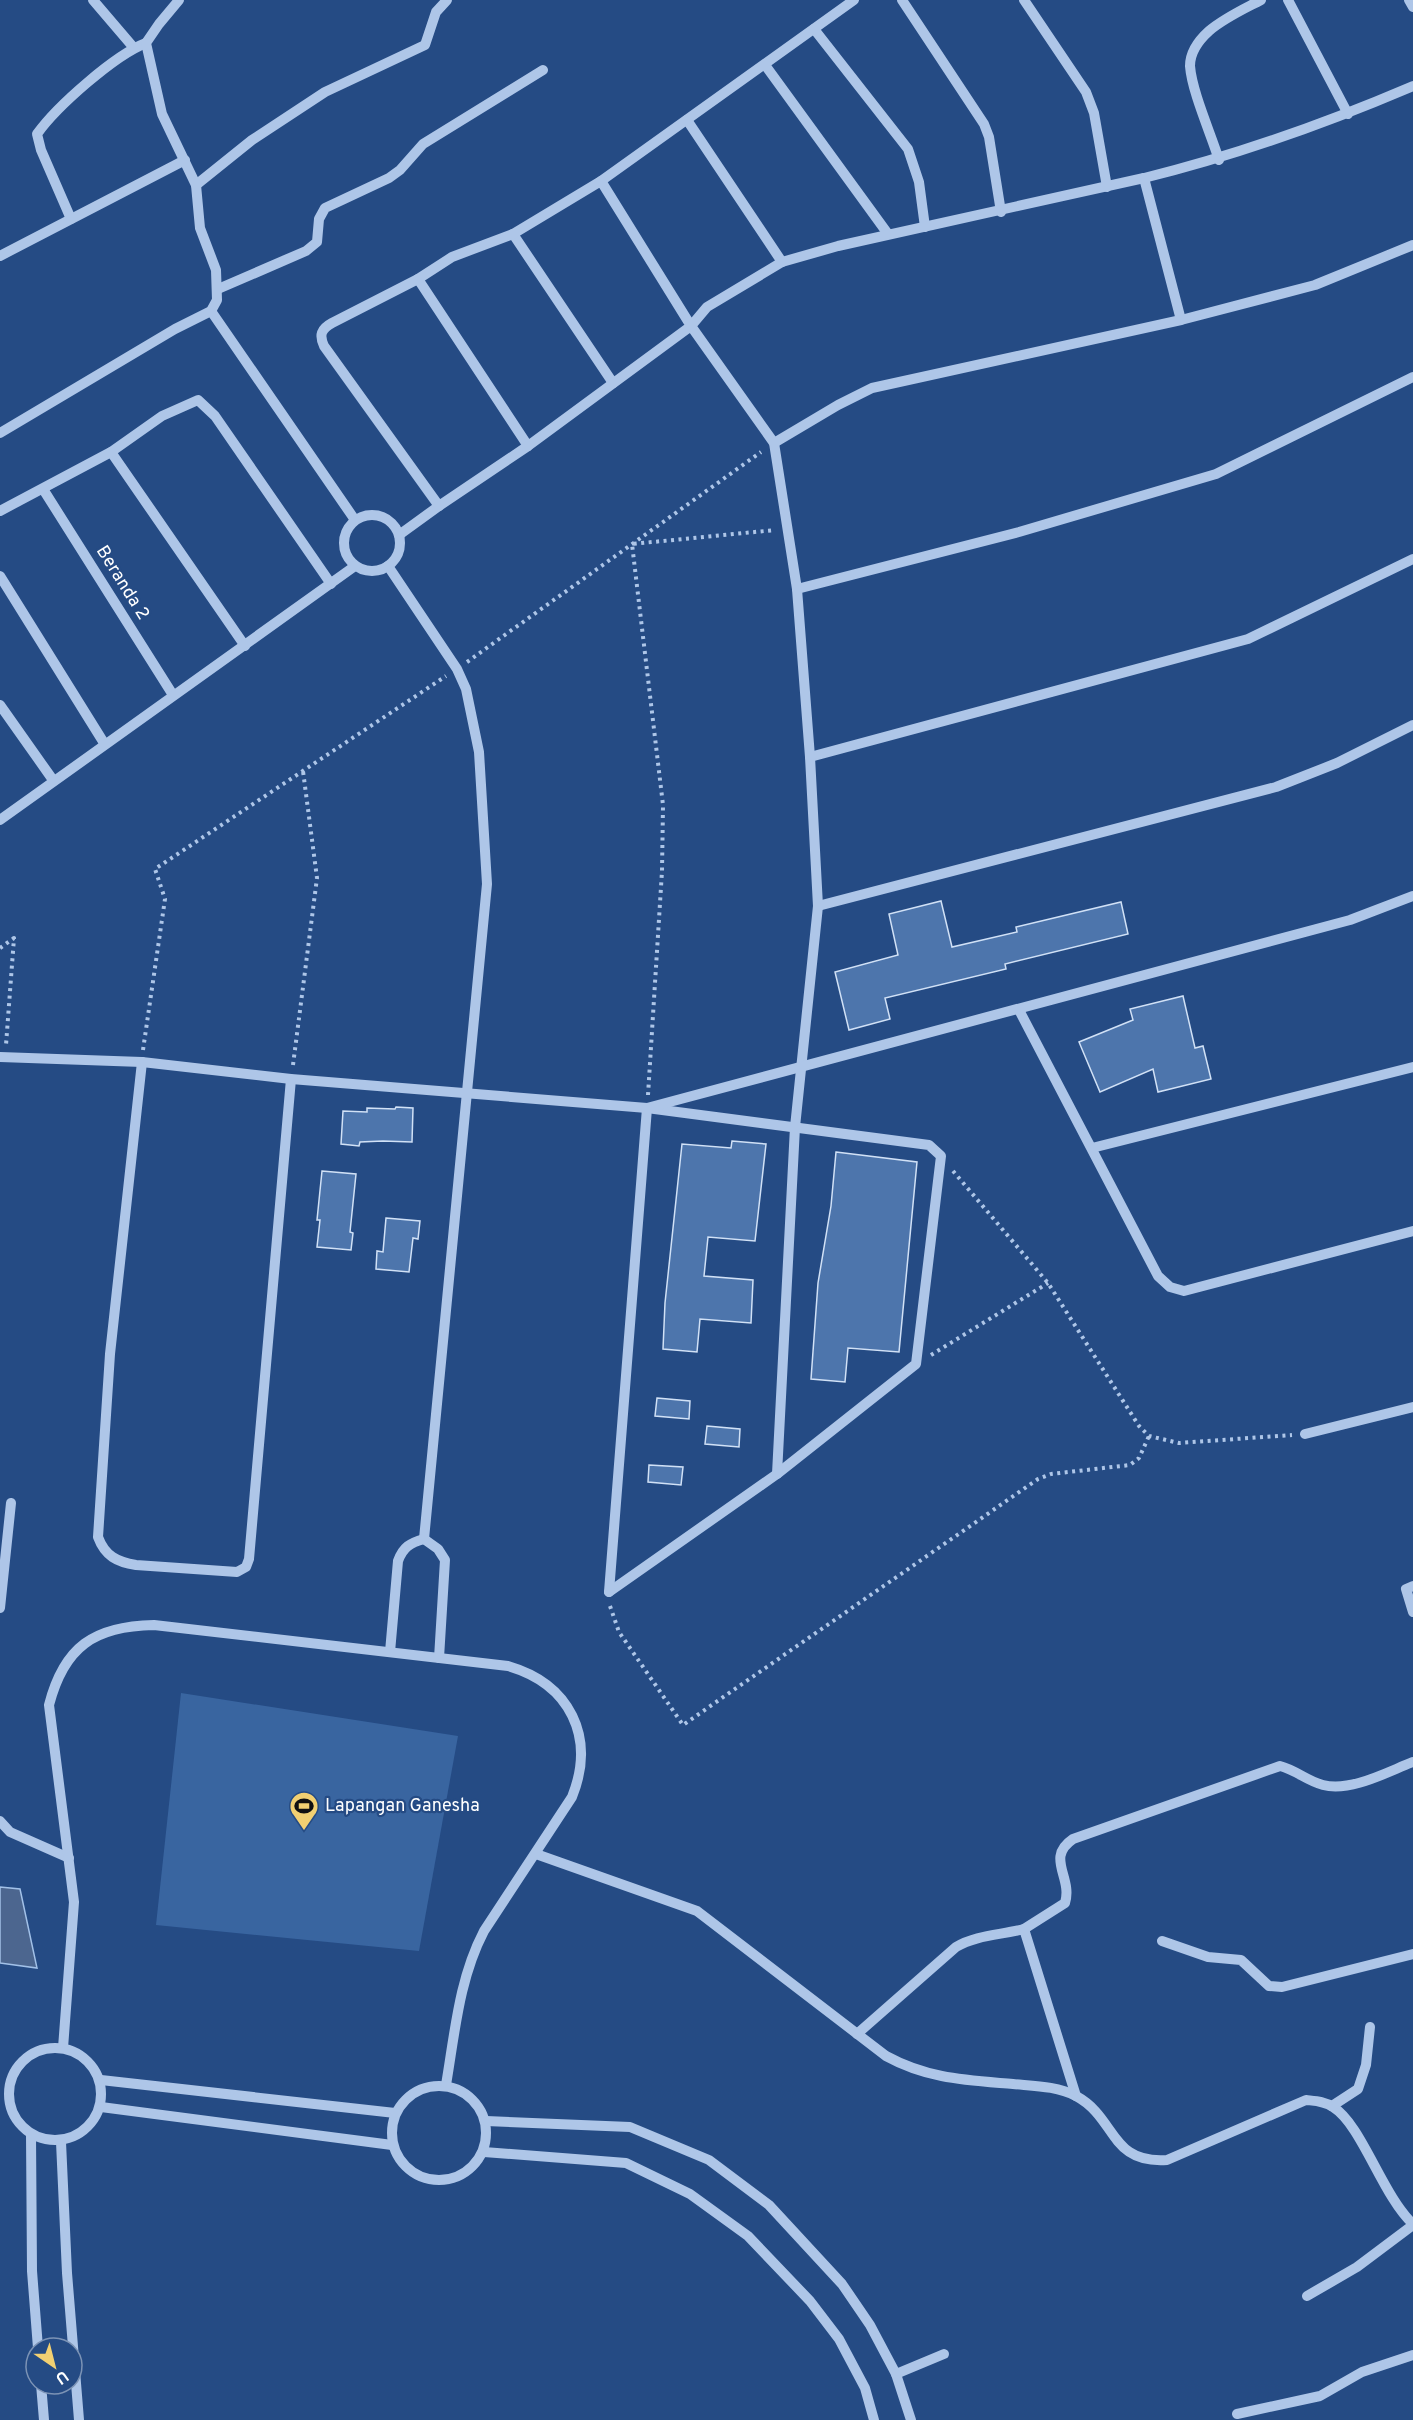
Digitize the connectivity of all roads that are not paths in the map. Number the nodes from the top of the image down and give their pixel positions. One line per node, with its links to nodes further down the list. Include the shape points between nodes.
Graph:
1 (93, 0): 13 (street)
2 (179, 0): 12 (street)
3 (447, 0): 23 (street, via 436,12 424,45 325,92)
4 (854, 0): 11 (street)
5 (902, 0): 25 (street, via 984,124)
6 (1024, 0): 24 (street, via 1086,92 1094,113)
7 (1261, 0): 20 (street, via 1217,24 1198,42 1192,54 1194,83)
8 (1288, 0): 17 (street)
9 (1409, 0): 10 (street)
10 (1413, 7)
11 (814, 29): 14 (street); 27 (street, via 908,149 920,182)
12 (146, 44): 13 (street); 19 (street, via 162,114)
13 (134, 48): 26 (street, via 68,101 37,134)
14 (765, 65): 18 (street); 29 (street)
15 (543, 70): 34 (street, via 435,135 389,178 325,208 319,219 317,242 306,251)
16 (1413, 86): 17 (street)
17 (1348, 114): 20 (street)
18 (687, 120): 22 (street); 32 (street)
19 (185, 160): 23 (street); 26 (street)
20 (1219, 160): 21 (street)
21 (1144, 178): 24 (street); 36 (street)
22 (601, 181): 28 (street); 37 (street)
23 (196, 185): 34 (street, via 200,228 216,270)
24 (1107, 187): 25 (street)
25 (1001, 212): 27 (street)
26 (70, 219): 31 (street)
27 (925, 227): 29 (street)
28 (513, 234): 33 (street, via 452,257); 39 (street)
29 (888, 234): 32 (street)
30 (1413, 246): 36 (street, via 1340,277)
31 (0, 256)
32 (782, 262): 37 (street, via 707,307)
33 (418, 279): 42 (street); 45 (street, via 325,327 321,336 324,346)
34 (218, 289): 35 (street)
35 (211, 311): 40 (street); 47 (street)
36 (1181, 320): 41 (street, via 872,388)
37 (691, 326): 39 (street); 41 (street)
38 (1413, 377): 54 (street, via 1216,474 1019,532)
39 (613, 383): 42 (street)
40 (0, 434)
41 (774, 443): 54 (street)
42 (528, 446): 45 (street)
43 (111, 452): 44 (street); 53 (street, via 162,416 187,403 201,401); 55 (street)
44 (43, 489): 46 (street); 56 (street, Beranda 2)
45 (439, 506): 48 (street)
46 (0, 511)
47 (355, 520): 48 (street, via 372,515 381,517); 50 (street, via 344,543)
48 (399, 535): 51 (street, via 398,552)
49 (1413, 559): 60 (street, via 1248,639)
50 (355, 566): 51 (street, via 371,571); 53 (street)
51 (388, 566): 71 (street, via 457,669 466,689 478,752 487,885)
52 (0, 576): 59 (street)
53 (332, 584): 55 (street)
54 (797, 589): 60 (street)
55 (245, 646): 56 (street)
56 (173, 695): 59 (street)
57 (0, 705): 61 (street)
58 (1413, 725): 64 (street, via 1337,763 1276,787)
59 (104, 743): 61 (street)
60 (810, 757): 64 (street)
61 (53, 780): 62 (street)
62 (0, 820)
63 (1413, 896): 65 (street, via 1370,915)
64 (818, 906): 68 (street)
65 (1019, 1010): 68 (street); 74 (street)
66 (3, 1058): 67 (street)
67 (141, 1062): 70 (street); 70 (street, via 110,1353 98,1537 109,1555 121,1563 136,1565 237,1572 246,1567 249,1559)
68 (802, 1065): 72 (street); 73 (street)
69 (1413, 1067): 74 (street)
70 (291, 1079): 71 (street)
71 (469, 1092): 72 (street); 80 (street)
72 (647, 1108): 73 (street); 78 (street, via 609,1592)
73 (795, 1127): 78 (street); 78 (street, via 929,1145 941,1156 916,1364)
74 (1092, 1148): 75 (street, via 1158,1276 1170,1287 1184,1291)
75 (1413, 1231)
76 (1413, 1407): 77 (street)
77 (1305, 1434)
78 (777, 1474)
79 (11, 1503): 82 (street)
80 (423, 1539): 84 (street, via 402,1550 398,1561); 85 (street, via 445,1560)
81 (1413, 1586): 83 (street, via 1406,1589)
82 (0, 1608)
83 (1413, 1612)
84 (390, 1652): 85 (street); 89 (street, via 154,1625 130,1625 104,1632 67,1659 56,1677 49,1705)
85 (439, 1658): 88 (street, via 508,1666 532,1673 551,1686 569,1710 583,1759 580,1777)
86 (1413, 1762): 90 (street, via 1347,1786 1324,1785 1280,1766 1073,1839 1060,1850 1059,1856 1066,1887 1065,1903)
87 (0, 1821): 89 (street, via 10,1832)
88 (536, 1854): 94 (street, via 696,1911); 97 (street, via 472,1954 464,1976)
89 (69, 1858): 95 (street, via 74,1902)
90 (1024, 1929): 94 (street, via 975,1937 956,1947); 98 (street)
91 (1162, 1941): 92 (street, via 1208,1957 1242,1960 1269,1986 1282,1987)
92 (1413, 1954)
93 (1370, 2027): 99 (street, via 1366,2065 1358,2089)
94 (857, 2034): 98 (street, via 886,2056 931,2076 1052,2088)
95 (63, 2048): 96 (street, via 86,2058); 103 (street, via 37,2051 17,2067 8,2091 13,2116)
96 (101, 2080): 100 (street); 101 (street)
97 (446, 2085): 101 (street, via 426,2086 407,2096); 102 (street, via 464,2091 478,2104)
98 (1076, 2096): 99 (street, via 1092,2109 1131,2156 1147,2162 1167,2160 1289,2105 1306,2100)
99 (1332, 2106): 107 (street, via 1352,2130 1400,2212)
100 (101, 2107): 104 (street, via 86,2130); 105 (street)
101 (395, 2113): 105 (street)
102 (486, 2121): 106 (street); 112 (street, via 630,2127 709,2160 769,2205 842,2284)
103 (31, 2135): 104 (street); 109 (street, via 32,2271)
104 (61, 2142): 116 (street)
105 (392, 2145): 106 (street, via 408,2169 435,2181 464,2173)
106 (484, 2152): 117 (street, via 626,2163 690,2194 748,2236 810,2301 839,2339 865,2388)
107 (1413, 2225): 108 (street, via 1357,2267)
108 (1307, 2296)
109 (37, 2336)
110 (944, 2354): 112 (street)
111 (1413, 2355): 114 (street, via 1362,2372 1320,2396)
112 (896, 2374): 118 (street)
113 (42, 2396): 115 (street)
114 (1237, 2414)
115 (44, 2420)
116 (79, 2420)
117 (874, 2420)
118 (911, 2420)

